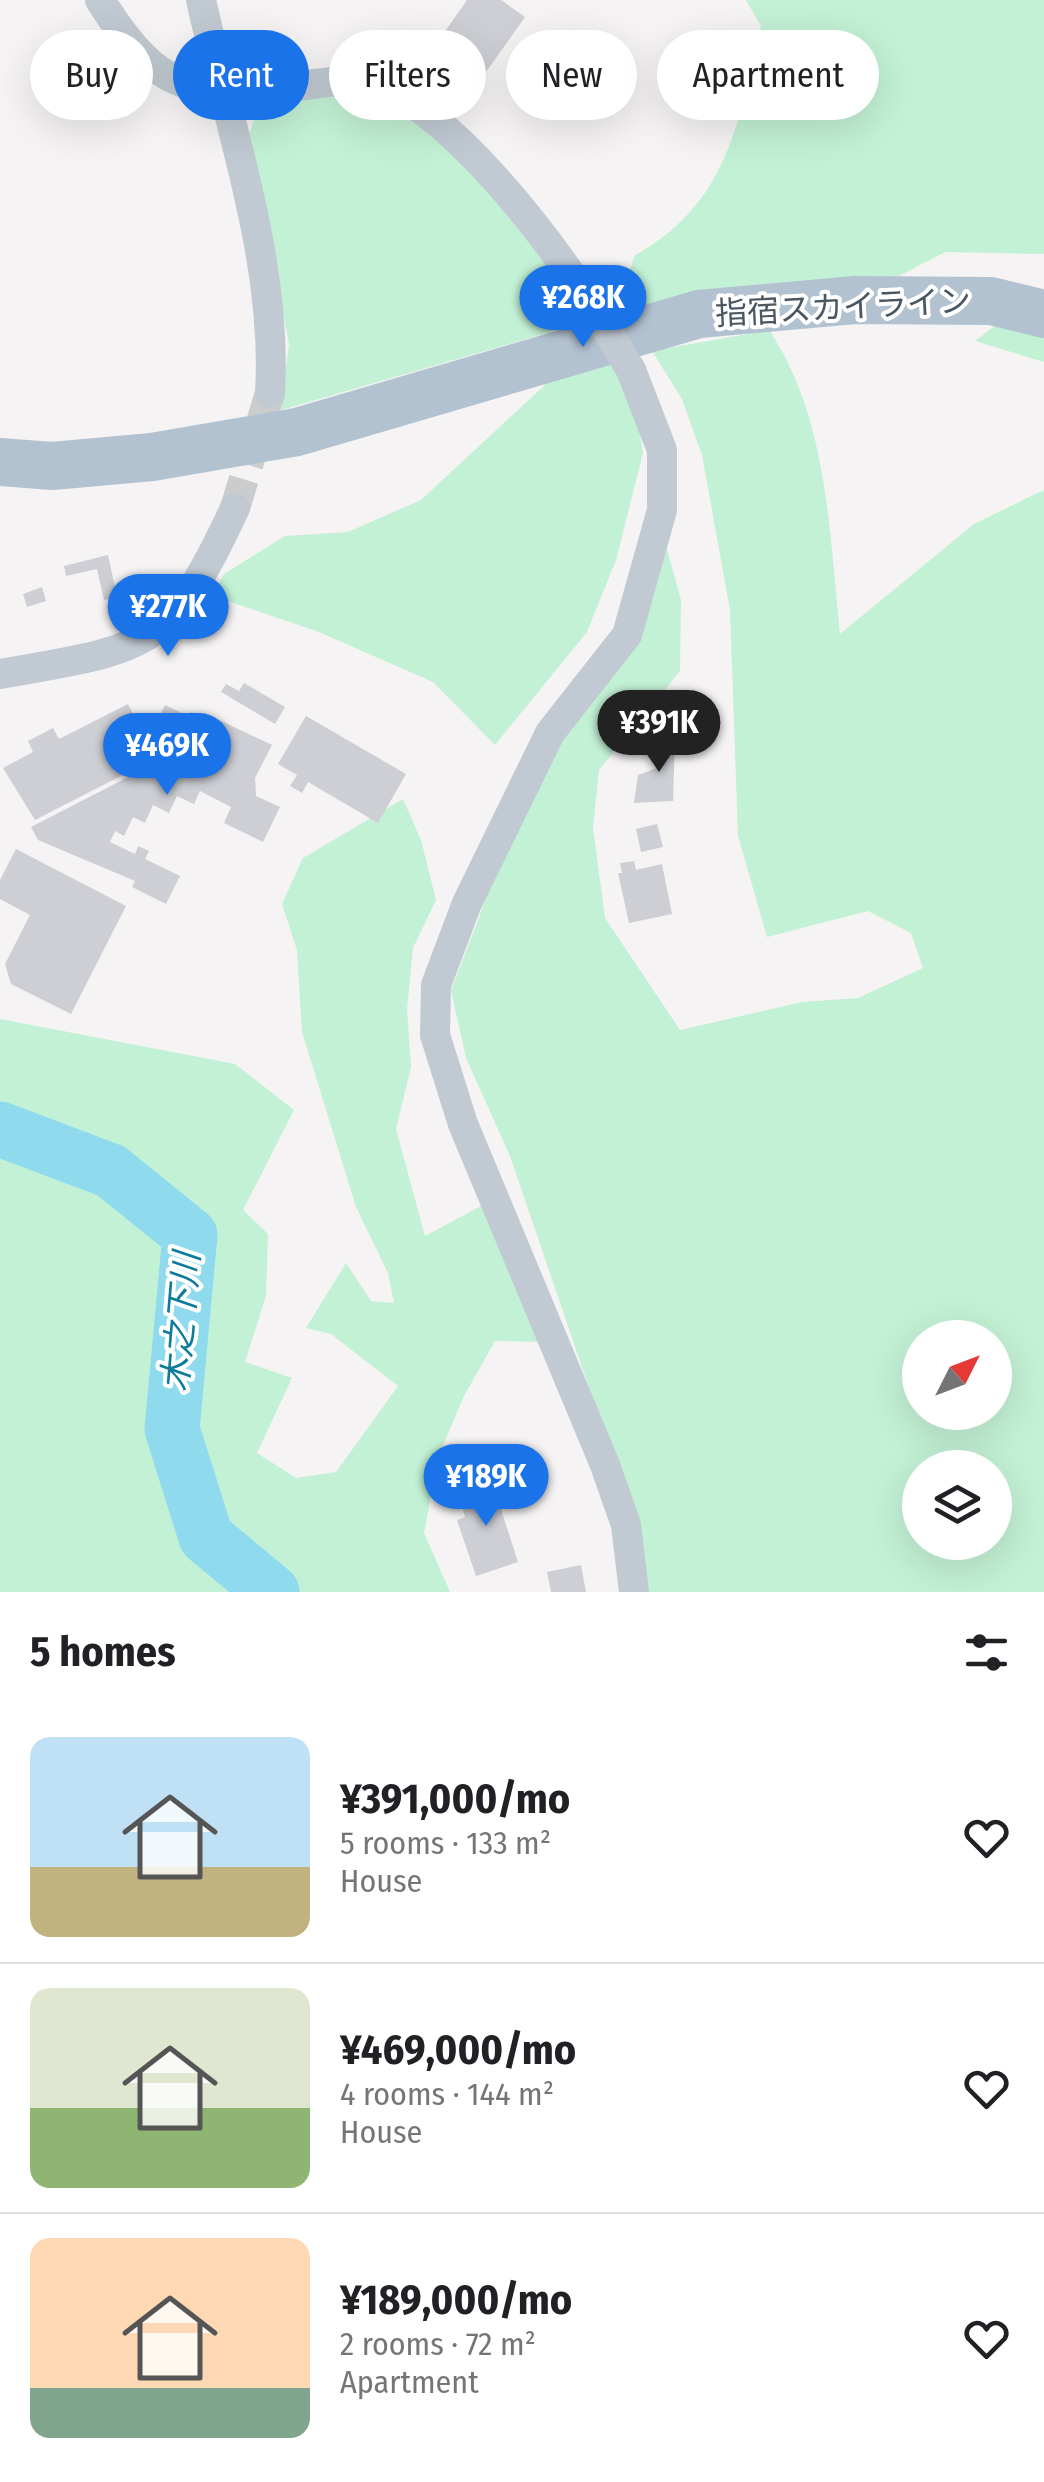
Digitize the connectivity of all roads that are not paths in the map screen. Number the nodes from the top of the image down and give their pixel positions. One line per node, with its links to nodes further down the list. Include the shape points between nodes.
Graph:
1 (100, 0): 4 (street, via 131,49)
2 (201, 0): 3 (street)
3 (208, 30)
4 (173, 79)
5 (309, 85): 14 (street, bridge, via 360,81 437,121 516,203 588,298 631,370 662,450 662,510 627,635 550,733 467,903 436,985 435,1035 463,1124 605,1465 626,1525)
6 (228, 120): 10 (street, via 274,337)
7 (991, 301): 8 (main road); 9 (main road, 指宿スカイライン); 11 (main road, 指宿スカイライン, via 855,300 699,314 297,432 152,456 52,466)
8 (1044, 302)
9 (1044, 314)
10 (270, 393)
11 (0, 462)
12 (235, 508): 13 (street, via 200,583 166,626 110,655)
13 (0, 674)
14 (634, 1592)

